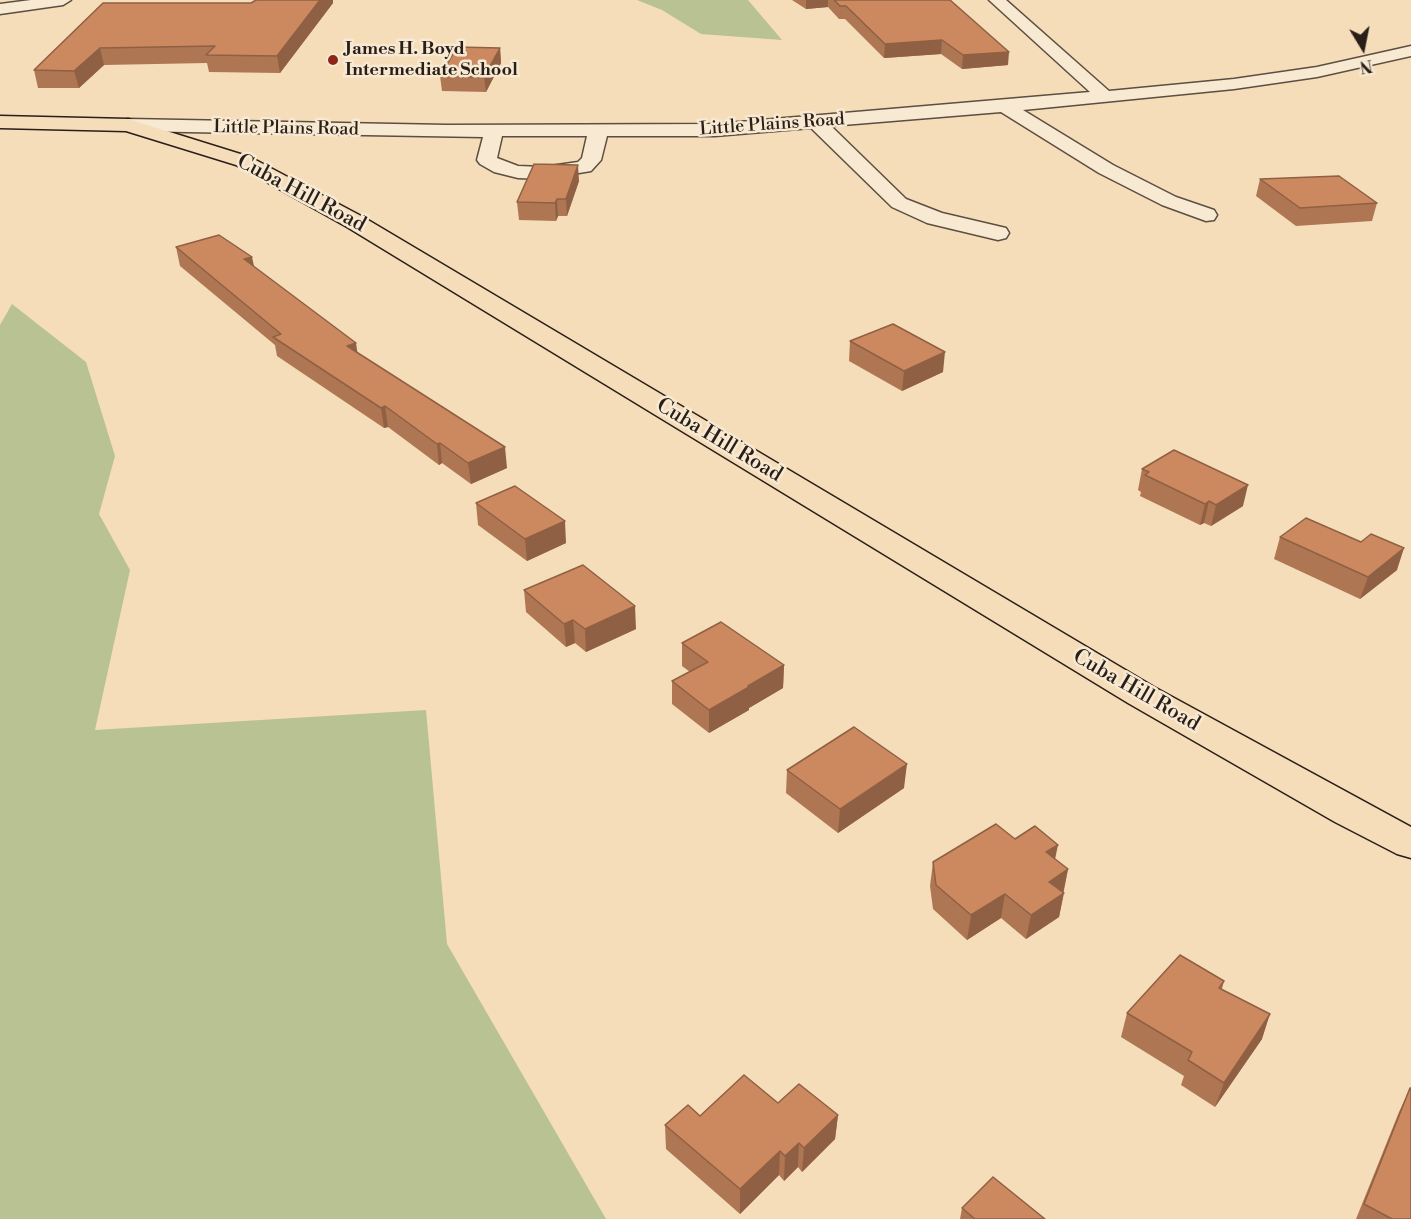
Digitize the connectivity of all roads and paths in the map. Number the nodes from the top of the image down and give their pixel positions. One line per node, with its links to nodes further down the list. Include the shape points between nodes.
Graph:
1 (63, 0): 3 (street)
2 (997, 0): 5 (street)
3 (0, 9)
4 (1411, 51): 5 (street, Little Plains Road, via 1281,77)
5 (1106, 97): 6 (street, Little Plains Road)
6 (1004, 106): 8 (street, Little Plains Road); 12 (street, via 1106,169 1168,201)
7 (0, 122): 9 (main road, Cuba Hill Road)
8 (817, 123): 11 (street, Little Plains Road); 13 (street, via 899,203 935,218)
9 (128, 125): 10 (street, Little Plains Road); 14 (main road, Cuba Hill Road, via 243,160 355,222 1141,695)
10 (494, 132): 11 (street, Little Plains Road); 11 (street, via 487,160 518,172 543,173 584,168 591,160)
11 (598, 132)
12 (1206, 215)
13 (998, 233)
14 (1411, 844)

